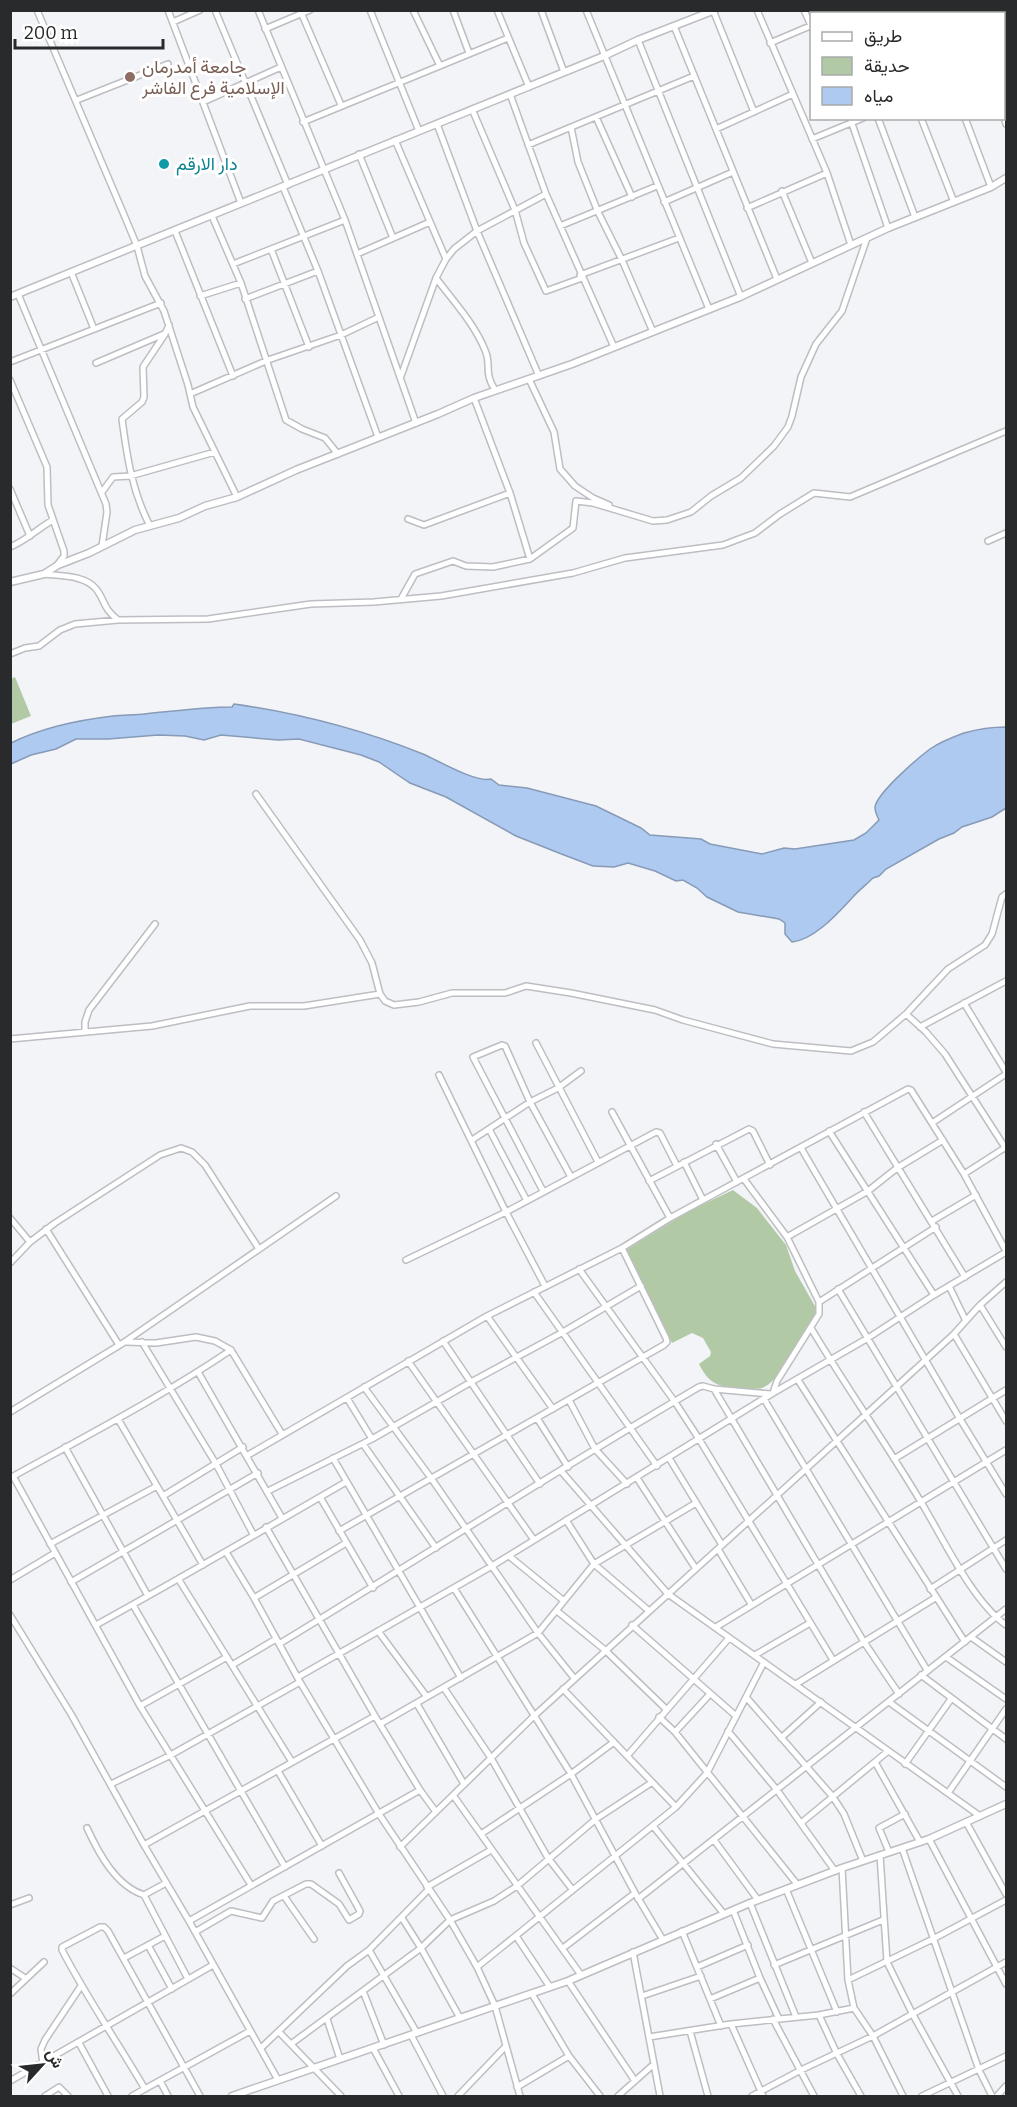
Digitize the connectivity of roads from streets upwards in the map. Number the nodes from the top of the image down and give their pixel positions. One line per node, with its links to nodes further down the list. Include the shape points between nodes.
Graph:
1 (37, 10): 38 (street)
2 (168, 10): 17 (street)
3 (200, 10): 17 (street)
4 (215, 10): 33 (street)
5 (258, 10): 21 (street)
6 (310, 10): 16 (street)
7 (370, 10): 32 (street)
8 (413, 10): 28 (street)
9 (453, 10): 25 (street)
10 (497, 10): 22 (street)
11 (541, 10): 30 (street)
12 (586, 10): 26 (street)
13 (756, 10): 24 (street)
14 (804, 10): 18 (street)
15 (714, 11): 19 (street); 43 (street)
16 (301, 12): 21 (street); 40 (street)
17 (173, 22): 39 (street)
18 (810, 25)
19 (674, 26): 23 (street); 31 (street)
20 (810, 27): 24 (street)
21 (265, 29): 29 (street)
22 (508, 38): 25 (street); 34 (street)
23 (638, 40): 26 (street); 35 (street)
24 (770, 43): 37 (street)
25 (469, 53): 28 (street)
26 (604, 56): 30 (street); 41 (street)
27 (168, 64): 38 (street)
28 (440, 66): 32 (street)
29 (281, 67): 33 (street); 49 (street)
30 (564, 72): 34 (street)
31 (694, 76): 35 (street); 52 (street)
32 (399, 82): 40 (street); 53 (street)
33 (246, 83): 39 (street); 62 (street)
34 (529, 87): 36 (street)
35 (658, 92): 41 (street); 65 (street)
36 (510, 94): 42 (street); 56 (street)
37 (793, 94): 43 (street); 54 (street)
38 (77, 100): 88 (street)
39 (203, 102): 71 (street)
40 (341, 105): 49 (street)
41 (624, 106): 44 (street); 63 (street)
42 (472, 109): 50 (street); 73 (street)
43 (754, 112): 52 (street)
44 (596, 117): 51 (street); 68 (street)
45 (879, 120): 76 (street)
46 (922, 120): 70 (street)
47 (966, 120): 64 (street)
48 (851, 121): 54 (street); 80 (street)
49 (303, 122): 58 (street)
50 (437, 124): 53 (street); 82 (street)
51 (572, 127): 56 (street); 74 (street, via 578,162)
52 (716, 129): 59 (street)
53 (419, 131): 55 (street)
54 (812, 139): 60 (street)
55 (395, 140): 57 (street); 78 (street)
56 (528, 145): 67 (street)
57 (359, 154): 58 (street); 84 (street)
58 (323, 170): 62 (street); 77 (street)
59 (733, 172): 65 (street); 72 (street)
60 (827, 173): 66 (street); 87 (street)
61 (1006, 178): 64 (street)
62 (286, 186): 71 (street); 83 (street)
63 (657, 186): 68 (street); 69 (street)
64 (991, 187): 70 (street)
65 (697, 188): 69 (street); 105 (street)
66 (782, 191): 72 (street); 93 (street)
67 (546, 195): 73 (street); 79 (street)
68 (632, 198): 74 (street)
69 (664, 202): 85 (street)
70 (954, 202): 76 (street)
71 (241, 203): 75 (street)
72 (747, 208): 99 (street)
73 (515, 210): 82 (street); 97 (street, via 524,243 546,291)
74 (598, 212): 79 (street); 92 (street)
75 (212, 216): 81 (street); 94 (street)
76 (915, 217): 80 (street)
77 (345, 220): 83 (street); 90 (street)
78 (430, 222): 84 (street); 91 (street)
79 (560, 226): 97 (street)
80 (888, 228): 86 (street)
81 (176, 231): 88 (street); 103 (street)
82 (477, 231): 91 (street); 123 (street)
83 (304, 236): 89 (street); 95 (street)
84 (393, 238): 90 (street)
85 (679, 238): 92 (street); 108 (street)
86 (867, 238): 87 (street); 139 (street, via 844,305 816,344 801,377 788,427 774,446 741,478 681,516 653,521)
87 (851, 245): 93 (street)
88 (137, 246): 96 (street); 107 (street, via 145,276)
89 (271, 249): 94 (street); 101 (street)
90 (357, 254): 109 (street)
91 (446, 259): 98 (street)
92 (622, 260): 97 (street); 112 (street)
93 (812, 263): 99 (street)
94 (233, 264): 100 (street)
95 (318, 271): 101 (street); 114 (street)
96 (71, 272): 102 (street); 111 (street)
97 (581, 276): 116 (street)
98 (436, 278): 122 (street); 126 (street, via 483,344 488,378)
99 (777, 279): 105 (street)
100 (241, 283): 103 (street); 106 (street)
101 (285, 284): 106 (street); 115 (street)
102 (18, 294): 104 (street); 117 (street)
103 (200, 296): 121 (street)
104 (10, 297)
105 (741, 297): 108 (street)
106 (244, 298): 118 (street)
107 (161, 303): 110 (street); 111 (street)
108 (709, 309): 112 (street)
109 (379, 317): 114 (street); 122 (street)
110 (169, 325): 113 (street); 127 (street)
111 (94, 329): 117 (street)
112 (652, 332): 116 (street)
113 (165, 334): 120 (street); 134 (street, via 143,368 144,397 122,419)
114 (341, 335): 115 (street); 131 (street)
115 (309, 347): 118 (street)
116 (614, 347): 123 (street)
117 (42, 349): 119 (street); 136 (street)
118 (268, 360): 121 (street); 133 (street, via 286,420 325,438)
119 (10, 362)
120 (96, 363)
121 (233, 376): 127 (street)
122 (400, 376): 129 (street)
123 (539, 376): 124 (street)
124 (529, 379): 126 (street); 139 (street, via 554,432 560,469 593,498)
125 (10, 380): 141 (street, via 46,467 47,500)
126 (495, 390): 128 (street)
127 (190, 394): 132 (street)
128 (474, 398): 129 (street); 137 (street)
129 (416, 423): 131 (street)
130 (1006, 431): 152 (street, via 850,497 814,494 754,533 723,545 625,558 573,573 441,596)
131 (378, 437): 133 (street)
132 (215, 452): 134 (street); 138 (street)
133 (338, 454): 138 (street)
134 (130, 476): 136 (street, via 113,477); 142 (street)
135 (10, 489): 144 (street)
136 (102, 492): 146 (street, via 107,512)
137 (510, 493): 140 (street, via 424,525); 148 (street)
138 (237, 497): 142 (street)
139 (627, 513): 148 (street, via 576,501 573,528)
140 (408, 519)
141 (53, 520): 144 (street); 149 (street, via 64,551)
142 (150, 525): 146 (street)
143 (1006, 533): 145 (street)
144 (30, 536): 147 (street)
145 (988, 541)
146 (102, 546): 149 (street)
147 (10, 547)
148 (530, 559): 152 (street, via 494,567 466,566 453,561 415,574)
149 (58, 565): 150 (street)
150 (44, 574): 151 (street); 153 (street, via 89,582 108,612)
151 (10, 582)
152 (401, 599): 153 (street, via 311,604 208,619)
153 (118, 620): 154 (street, via 75,624 39,646)
154 (10, 654)
155 (256, 794): 159 (street, via 360,940 372,963)
156 (1006, 894): 161 (street, via 985,945 948,969)
157 (155, 924): 163 (street, via 88,1010)
158 (1006, 982): 160 (street)
159 (380, 994): 161 (street, via 394,1005 452,993 505,993 526,986 655,1010 773,1044 850,1051 873,1042); 163 (street, via 304,1006 250,1006 180,1022)
160 (964, 1003): 162 (street); 167 (street)
161 (906, 1014): 162 (street)
162 (920, 1027): 170 (street, via 945,1054)
163 (85, 1031): 164 (street)
164 (10, 1039)
165 (536, 1043): 169 (street)
166 (581, 1071): 169 (street)
167 (1006, 1073): 170 (street)
168 (439, 1075): 178 (street)
169 (558, 1088): 171 (street); 184 (street)
170 (972, 1098): 175 (street); 183 (street)
171 (530, 1102): 174 (street); 174 (street, via 504,1045 473,1057); 190 (street)
172 (612, 1112): 181 (street)
173 (864, 1112): 175 (street, via 909,1089); 177 (street); 188 (street)
174 (504, 1118): 176 (street); 194 (street)
175 (932, 1123): 179 (street)
176 (489, 1129): 178 (street); 198 (street)
177 (829, 1131): 182 (street); 195 (street)
178 (472, 1140): 201 (street)
179 (943, 1140): 188 (street); 189 (street)
180 (716, 1144): 185 (street); 186 (street, via 751,1129); 193 (street)
181 (630, 1145): 184 (street); 187 (street, via 658,1132); 192 (street)
182 (801, 1148): 186 (street); 200 (street)
183 (1006, 1148): 189 (street)
184 (598, 1162): 190 (street)
185 (684, 1162): 187 (street); 199 (street)
186 (770, 1165): 191 (street)
187 (677, 1166): 192 (street)
188 (897, 1168): 195 (street); 204 (street)
189 (964, 1174): 197 (street)
190 (571, 1177): 194 (street)
191 (744, 1179): 193 (street); 208 (street)
192 (649, 1181): 203 (street)
193 (737, 1182): 199 (street)
194 (543, 1191): 198 (street)
195 (868, 1191): 200 (street); 211 (street)
196 (336, 1196): 213 (street)
197 (976, 1196): 204 (street); 209 (street)
198 (527, 1200): 201 (street)
199 (703, 1200): 203 (street)
200 (837, 1208): 208 (street); 217 (street)
201 (506, 1212): 215 (street); 221 (street)
202 (10, 1218): 210 (street)
203 (670, 1218): 212 (street)
204 (932, 1221): 205 (street)
205 (936, 1227): 211 (street); 219 (street)
206 (46, 1230): 210 (street); 213 (street, via 160,1155 186,1148 209,1171); 239 (street)
207 (1006, 1235): 209 (street)
208 (787, 1237): 227 (street)
209 (1000, 1239): 214 (street)
210 (30, 1242): 216 (street)
211 (904, 1246): 217 (street); 226 (street)
212 (622, 1248): 218 (street); 222 (street)
213 (259, 1249): 239 (street)
214 (1006, 1251): 219 (street)
215 (406, 1260)
216 (10, 1263)
217 (870, 1267): 224 (street); 231 (street)
218 (579, 1269): 221 (street); 229 (street)
219 (965, 1277): 223 (street)
220 (1006, 1282): 228 (street)
221 (545, 1286): 225 (street)
222 (641, 1286): 229 (street); 243 (street, via 667,1342)
223 (949, 1286): 226 (street); 232 (street)
224 (838, 1289): 227 (street); 236 (street)
225 (534, 1292): 230 (street); 234 (street)
226 (934, 1295): 231 (street)
227 (819, 1302): 233 (street, via 819,1314)
228 (980, 1305): 232 (street); 240 (street)
229 (605, 1307): 234 (street); 243 (street)
230 (487, 1317): 237 (street); 242 (street)
231 (901, 1317): 236 (street); 245 (street)
232 (965, 1319): 235 (street)
233 (811, 1328): 244 (street); 256 (street)
234 (563, 1332): 242 (street); 250 (street)
235 (954, 1334): 245 (street); 259 (street)
236 (868, 1338): 244 (street); 252 (street)
237 (443, 1341): 246 (street); 249 (street)
238 (142, 1342): 239 (street); 241 (street, via 196,1337); 253 (street)
239 (122, 1343): 264 (street)
240 (1006, 1347)
241 (231, 1350): 247 (street); 273 (street)
242 (516, 1357): 249 (street); 263 (street)
243 (642, 1358): 250 (street); 262 (street)
244 (830, 1359): 248 (street); 265 (street)
245 (926, 1359): 252 (street); 268 (street)
246 (408, 1361): 251 (street); 261 (street)
247 (198, 1372): 253 (street); 280 (street)
248 (798, 1380): 256 (street); 278 (street)
249 (471, 1382): 261 (street); 274 (street)
250 (599, 1383): 260 (street); 272 (street)
251 (364, 1387): 257 (street); 271 (street)
252 (896, 1387): 265 (street); 276 (street)
253 (170, 1388): 267 (street); 290 (street)
254 (714, 1389): 256 (street); 262 (street, via 703,1386); 269 (street)
255 (1006, 1390): 259 (street)
256 (772, 1393): 258 (street)
257 (347, 1398): 273 (street); 275 (street)
258 (764, 1399): 269 (street); 293 (street)
259 (993, 1399): 268 (street); 270 (street)
260 (569, 1400): 263 (street); 282 (street)
261 (436, 1402): 271 (street); 285 (street)
262 (675, 1402): 272 (street); 277 (street)
263 (553, 1409): 266 (street)
264 (10, 1412)
265 (866, 1414): 278 (street); 288 (street)
266 (537, 1418): 274 (street); 292 (street)
267 (118, 1419): 281 (street); 303 (street)
268 (960, 1419): 276 (street); 289 (street)
269 (731, 1420): 277 (street); 307 (street)
270 (1006, 1421)
271 (393, 1427): 275 (street); 297 (street)
272 (630, 1427): 282 (street); 291 (street)
273 (282, 1434): 284 (street)
274 (508, 1436): 285 (street); 301 (street)
275 (372, 1439): 279 (street)
276 (927, 1439): 288 (street); 300 (street)
277 (699, 1440): 287 (street); 320 (street)
278 (836, 1441): 293 (street); 322 (street)
279 (363, 1444): 286 (street); 310 (street)
280 (243, 1447): 284 (street); 290 (street)
281 (65, 1448): 296 (street); 316 (street)
282 (595, 1449): 292 (street); 302 (street)
283 (1006, 1450): 289 (street)
284 (248, 1455): 295 (street)
285 (473, 1455): 297 (street); 313 (street)
286 (333, 1458): 299 (street); 305 (street)
287 (669, 1458): 291 (street); 312 (street)
288 (894, 1459): 311 (street)
289 (987, 1461): 300 (street); 306 (street)
290 (216, 1464): 304 (street); 308 (street)
291 (657, 1466): 298 (street)
292 (568, 1467): 294 (street)
293 (806, 1468): 307 (street); 332 (street)
294 (561, 1471): 301 (street); 314 (street)
295 (258, 1473): 304 (street); 305 (street)
296 (12, 1477): 330 (street)
297 (431, 1478): 310 (street); 324 (street)
298 (637, 1478): 302 (street); 321 (street)
299 (346, 1482): 309 (street); 315 (street)
300 (953, 1482): 311 (street); 335 (street)
301 (540, 1484): 313 (street)
302 (627, 1484): 314 (street)
303 (158, 1486): 308 (street); 316 (street)
304 (230, 1490): 319 (street); 326 (street)
305 (268, 1491): 317 (street)
306 (1006, 1494)
307 (776, 1495): 320 (street); 341 (street)
308 (164, 1496): 319 (street)
309 (320, 1497): 317 (street); 325 (street)
310 (398, 1497): 315 (street); 334 (street)
311 (922, 1502): 322 (street); 346 (street)
312 (696, 1503): 321 (street); 333 (street)
313 (507, 1504): 324 (street); 327 (street)
314 (590, 1506): 318 (street); 331 (street)
315 (366, 1515): 325 (street); 347 (street)
316 (104, 1516): 330 (street); 336 (street)
317 (282, 1518): 323 (street)
318 (566, 1520): 327 (street); 340 (street)
319 (177, 1521): 336 (street); 342 (street)
320 (748, 1521): 333 (street); 352 (street)
321 (664, 1522): 331 (street); 344 (street)
322 (888, 1523): 332 (street); 355 (street)
323 (266, 1527): 326 (street); 348 (street)
324 (466, 1530): 334 (street); 343 (street)
325 (339, 1531): 329 (street)
326 (253, 1534): 337 (street)
327 (534, 1540): 339 (street)
328 (1006, 1540): 335 (street)
329 (346, 1543): 348 (street); 353 (street)
330 (50, 1544): 338 (street)
331 (625, 1545): 340 (street); 356 (street)
332 (852, 1545): 341 (street); 370 (street)
333 (720, 1547): 344 (street); 361 (street)
334 (436, 1548): 347 (street)
335 (994, 1549): 345 (street); 346 (street)
336 (123, 1552): 351 (street); 357 (street)
337 (226, 1552): 342 (street); 358 (street)
338 (56, 1553): 349 (street); 351 (street)
339 (509, 1556): 343 (street); 360 (street)
340 (594, 1564): 360 (street); 365 (street)
341 (819, 1564): 352 (street); 381 (street)
342 (203, 1565): 350 (street)
343 (492, 1566): 354 (street); 377 (street)
344 (696, 1569): 356 (street)
345 (1006, 1569)
346 (961, 1570): 355 (street); 368 (street)
347 (398, 1572): 353 (street); 363 (street)
348 (292, 1575): 358 (street); 369 (street)
349 (10, 1580)
350 (179, 1580): 357 (street); 386 (street)
351 (71, 1582): 373 (street)
352 (786, 1583): 361 (street); 371 (street)
353 (373, 1588): 369 (street)
354 (454, 1588): 363 (street); 388 (street)
355 (930, 1589): 359 (street)
356 (668, 1594): 365 (street); 375 (street)
357 (148, 1596): 362 (street)
358 (254, 1598): 380 (street)
359 (935, 1598): 370 (street); 382 (street)
360 (564, 1601): 366 (street)
361 (752, 1604): 375 (street)
362 (133, 1605): 373 (street); 400 (street)
363 (418, 1607): 376 (street); 395 (street)
364 (1006, 1609): 368 (street)
365 (648, 1610): 374 (street)
366 (557, 1611): 377 (street); 383 (street)
367 (10, 1615): 444 (street)
368 (995, 1617): 372 (street); 378 (street)
369 (319, 1620): 380 (street); 384 (street)
370 (897, 1621): 381 (street); 393 (street)
371 (810, 1623): 385 (street); 389 (street)
372 (1006, 1624)
373 (96, 1625): 412 (street)
374 (632, 1625): 383 (street); 397 (street)
375 (716, 1627): 379 (street)
376 (378, 1630): 384 (street); 406 (street)
377 (538, 1633): 388 (street); 396 (street)
378 (971, 1637): 382 (street); 391 (street)
379 (729, 1638): 385 (street); 397 (street)
380 (277, 1641): 392 (street); 398 (street)
381 (864, 1642): 389 (street); 404 (street)
382 (965, 1642): 387 (street)
383 (604, 1650): 396 (street); 415 (street)
384 (339, 1654): 398 (street); 416 (street)
385 (755, 1655): 390 (street)
386 (227, 1657): 392 (street); 400 (street)
387 (946, 1657): 393 (street); 408 (street)
388 (497, 1658): 395 (street); 417 (street)
389 (833, 1660): 399 (street)
390 (764, 1662): 399 (street); 405 (street)
391 (1006, 1662)
392 (232, 1665): 413 (street)
393 (927, 1670): 394 (street)
394 (921, 1676): 404 (street); 407 (street)
395 (461, 1678): 401 (street)
396 (574, 1678): 402 (street)
397 (693, 1678): 403 (street); 415 (street)
398 (299, 1679): 413 (street); 428 (street)
399 (796, 1684): 409 (street)
400 (178, 1685): 412 (street); 426 (street)
401 (444, 1688): 406 (street); 434 (street)
402 (563, 1689): 417 (street); 430 (street)
403 (710, 1694): 418 (street); 425 (street)
404 (899, 1694): 410 (street)
405 (746, 1697): 418 (street); 427 (street)
406 (428, 1698): 411 (street)
407 (951, 1699): 422 (street); 424 (street)
408 (1006, 1699)
409 (821, 1702): 421 (street); 427 (street)
410 (889, 1702): 421 (street); 424 (street)
411 (417, 1704): 420 (street); 445 (street)
412 (140, 1706): 432 (street)
413 (258, 1706): 426 (street); 436 (street)
414 (1006, 1709): 422 (street)
415 (666, 1710): 419 (street)
416 (375, 1716): 420 (street); 428 (street)
417 (534, 1716): 434 (street); 442 (street)
418 (736, 1716): 423 (street)
419 (659, 1717): 425 (street); 433 (street)
420 (380, 1724): 448 (street)
421 (857, 1727): 431 (street); 439 (street)
422 (993, 1730): 429 (street); 435 (street)
423 (728, 1731): 441 (street); 449 (street)
424 (928, 1731): 435 (street); 438 (street)
425 (675, 1732): 441 (street)
426 (208, 1735): 432 (street); 447 (street)
427 (781, 1738): 439 (street)
428 (334, 1739): 436 (street); 458 (street)
429 (1006, 1739)
430 (614, 1742): 433 (street); 442 (street)
431 (887, 1752): 437 (street); 438 (street)
432 (170, 1756): 444 (street); 456 (street)
433 (627, 1756): 443 (street)
434 (491, 1758): 445 (street); 455 (street)
435 (970, 1761): 446 (street); 450 (street)
436 (292, 1762): 440 (street)
437 (875, 1762): 452 (street); 459 (street)
438 (905, 1764): 450 (street)
439 (807, 1766): 449 (street); 452 (street)
440 (278, 1771): 447 (street); 472 (street)
441 (707, 1773): 454 (street); 460 (street)
442 (571, 1774): 455 (street); 462 (street)
443 (651, 1782): 454 (street); 462 (street)
444 (111, 1784): 471 (street)
445 (464, 1784): 451 (street)
446 (1006, 1787)
447 (241, 1790): 456 (street); 482 (street)
448 (420, 1790): 457 (street); 458 (street)
449 (777, 1790): 460 (street); 464 (street)
450 (948, 1793): 461 (street)
451 (453, 1795): 457 (street); 467 (street)
452 (833, 1797): 464 (street); 480 (street)
453 (1006, 1804): 461 (street)
454 (676, 1807): 465 (street)
455 (519, 1809): 467 (street); 479 (street)
456 (204, 1812): 471 (street); 488 (street)
457 (436, 1812): 473 (street)
458 (379, 1814): 472 (street); 473 (street)
459 (905, 1814): 470 (street); 476 (street, via 879,1828)
460 (743, 1816): 469 (street); 487 (street)
461 (980, 1816): 463 (street)
462 (596, 1819): 478 (street); 479 (street)
463 (966, 1822): 468 (street); 493 (street)
464 (801, 1823): 484 (street)
465 (653, 1826): 478 (street); 481 (street)
466 (87, 1828): 494 (street, via 118,1878)
467 (481, 1834): 475 (street)
468 (929, 1839): 470 (street); 508 (street)
469 (714, 1840): 481 (street); 499 (street)
470 (920, 1842): 474 (street)
471 (144, 1845): 486 (street)
472 (322, 1846): 482 (street)
473 (400, 1847): 490 (street)
474 (902, 1848): 476 (street); 518 (street)
475 (491, 1850): 489 (street); 490 (street)
476 (889, 1852): 477 (street)
477 (880, 1855): 480 (street); 510 (street)
478 (616, 1857): 491 (street); 496 (street)
479 (548, 1858): 489 (street); 491 (street)
480 (863, 1861): 483 (street)
481 (685, 1863): 496 (street); 505 (street)
482 (285, 1867): 488 (street)
483 (842, 1868): 484 (street); 514 (street)
484 (834, 1871): 487 (street)
485 (339, 1873): 497 (street)
486 (166, 1883): 494 (street); 511 (street)
487 (797, 1884): 492 (street)
488 (251, 1885): 511 (street)
489 (518, 1886): 506 (street); 509 (street)
490 (428, 1888): 507 (street); 509 (street)
491 (572, 1889): 506 (street)
492 (786, 1889): 499 (street); 524 (street)
493 (1006, 1894)
494 (144, 1895): 515 (street)
495 (284, 1896): 502 (street, via 311,1884); 513 (street, via 273,1901 262,1918 231,1911); 517 (street)
496 (636, 1896): 519 (street); 523 (street)
497 (351, 1897): 502 (street); 502 (street, via 360,1913 349,1920)
498 (29, 1898): 503 (street)
499 (758, 1900): 501 (street)
500 (1006, 1900): 508 (street)
501 (750, 1903): 504 (street); 532 (street)
502 (339, 1904)
503 (10, 1905)
504 (733, 1910): 505 (street); 521 (street)
505 (724, 1914): 512 (street)
506 (539, 1916): 516 (street); 523 (street)
507 (402, 1918): 522 (street); 525 (street)
508 (973, 1918): 518 (street); 535 (street)
509 (450, 1920): 522 (street); 533 (street)
510 (883, 1920): 514 (street); 529 (street)
511 (189, 1921): 513 (street)
512 (682, 1931): 519 (street); 534 (street)
513 (195, 1932): 531 (street)
514 (846, 1935): 524 (street); 543 (street)
515 (165, 1936): 520 (street); 542 (street)
516 (516, 1936): 533 (street); 547 (street)
517 (314, 1939)
518 (933, 1939): 529 (street); 550 (street)
519 (663, 1940): 526 (street)
520 (148, 1945): 527 (street); 548 (street)
521 (748, 1946): 534 (street); 541 (street)
522 (421, 1948): 537 (street); 562 (street)
523 (563, 1948): 538 (street)
524 (810, 1949): 532 (street); 558 (street)
525 (369, 1950): 537 (street); 570 (street)
526 (633, 1952): 538 (street); 553 (street)
527 (124, 1958): 546 (street, via 104,1927 62,1947); 555 (street)
528 (44, 1962): 540 (street)
529 (887, 1962): 543 (street); 559 (street)
530 (1006, 1962): 535 (street)
531 (213, 1965): 542 (street); 568 (street)
532 (774, 1965): 561 (street)
533 (477, 1967): 556 (street)
534 (697, 1967): 539 (street)
535 (998, 1967): 545 (street); 550 (street)
536 (10, 1968): 540 (street)
537 (384, 1975): 549 (street); 571 (street)
538 (581, 1975): 544 (street)
539 (701, 1976): 553 (street); 554 (street)
540 (25, 1978): 551 (street)
541 (760, 1978): 554 (street); 564 (street)
542 (188, 1979): 548 (street)
543 (848, 1980): 557 (street)
544 (568, 1981): 547 (street); 593 (street)
545 (1006, 1984)
546 (81, 1986): 566 (street); 584 (street, via 45,2040 41,2049)
547 (550, 1987): 552 (street)
548 (172, 1989): 555 (street)
549 (363, 1991): 563 (street); 576 (street)
550 (951, 1992): 559 (street); 589 (street)
551 (10, 1994)
552 (532, 1994): 556 (street); 581 (street)
553 (642, 1996): 573 (street)
554 (710, 1999): 567 (street)
555 (148, 2003): 566 (street); 586 (street)
556 (495, 2007): 562 (street); 579 (street)
557 (854, 2008): 558 (street); 572 (street)
558 (837, 2012): 560 (street)
559 (912, 2013): 572 (street); 594 (street)
560 (819, 2015): 561 (street); 580 (street)
561 (796, 2017): 564 (street)
562 (460, 2018): 571 (street)
563 (327, 2019): 575 (street); 583 (street)
564 (776, 2019): 565 (street); 588 (street)
565 (731, 2024): 567 (street); 598 (street)
566 (108, 2026): 574 (street); 597 (street)
567 (721, 2026): 569 (street)
568 (250, 2031): 577 (street); 586 (street)
569 (690, 2031): 573 (street); 614 (street)
570 (279, 2032): 575 (street); 577 (street)
571 (414, 2034): 576 (street); 608 (street)
572 (873, 2036): 580 (street); 618 (street)
573 (649, 2037): 585 (street)
574 (79, 2043): 584 (street); 601 (street)
575 (291, 2044): 587 (street)
576 (384, 2044): 578 (street)
577 (261, 2048): 590 (street)
578 (373, 2048): 583 (street); 607 (street)
579 (505, 2048): 596 (street); 609 (street)
580 (837, 2054): 588 (street); 617 (street)
581 (569, 2056): 596 (street); 611 (street)
582 (1006, 2056): 589 (street)
583 (340, 2059): 587 (street)
584 (43, 2064): 591 (street)
585 (654, 2064): 593 (street); 613 (street)
586 (184, 2068): 592 (street); 604 (street)
587 (313, 2068): 590 (street); 606 (street)
588 (801, 2070): 598 (street); 616 (street)
589 (979, 2070): 594 (street); 621 (street)
590 (278, 2080): 605 (street)
591 (10, 2081)
592 (160, 2081): 597 (street); 603 (street)
593 (634, 2081): 612 (street)
594 (951, 2083): 619 (street); 620 (street)
595 (1006, 2086): 622 (street)
596 (517, 2088): 610 (street)
597 (145, 2089): 602 (street)
598 (761, 2094): 615 (street)
599 (45, 2097): 600 (street, via 58,2087)
600 (68, 2097)
601 (108, 2097)
602 (132, 2097)
603 (168, 2097)
604 (200, 2097)
605 (232, 2097)
606 (341, 2097)
607 (399, 2097)
608 (443, 2097)
609 (458, 2097)
610 (520, 2097)
611 (600, 2097)
612 (618, 2097)
613 (660, 2097)
614 (708, 2097)
615 (752, 2097)
616 (814, 2097)
617 (861, 2097)
618 (903, 2097)
619 (922, 2097)
620 (958, 2097)
621 (992, 2097)
622 (997, 2097)

